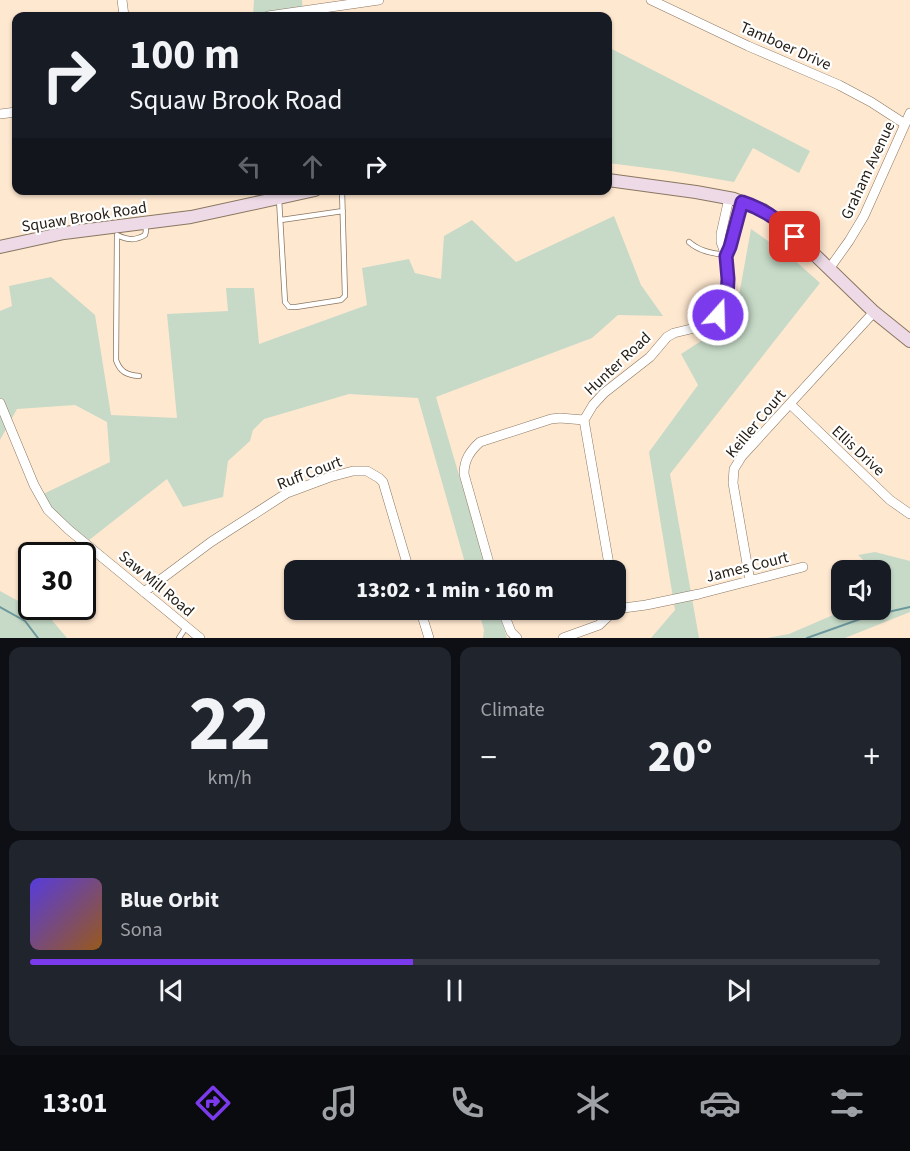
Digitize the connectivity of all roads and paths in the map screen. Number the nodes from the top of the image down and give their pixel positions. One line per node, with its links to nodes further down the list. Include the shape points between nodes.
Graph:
1 (378, 0): 3 (street)
2 (651, 0): 5 (street, Tamboer Drive, via 849,90)
3 (296, 12)
4 (910, 113): 5 (street, Graham Avenue)
5 (905, 124): 18 (street, Graham Avenue, via 864,216)
6 (612, 181): 10 (street)
7 (292, 195): 9 (street, Squaw Brook Road)
8 (342, 195): 12 (lane)
9 (279, 198): 13 (lane); 14 (street, Squaw Brook Road)
10 (729, 198): 11 (street); 17 (street, Hunter Road, via 721,234)
11 (742, 202): 17 (street, Hunter Road); 18 (street, via 773,216)
12 (343, 212): 13 (lane); 13 (lane, via 345,296 296,307 285,302)
13 (281, 220)
14 (116, 231): 16 (street, Squaw Brook Road, via 64,233); 21 (lane, via 116,360 122,372)
15 (688, 242): 17 (lane, via 703,251)
16 (0, 247)
17 (726, 256): 24 (street, Hunter Road, via 727,298 718,315 703,326 667,337 650,357 604,393)
18 (829, 269): 19 (street)
19 (874, 312): 20 (street); 23 (street, Keiller Court)
20 (910, 341)
21 (139, 376)
22 (0, 403): 31 (street, Saw Mill Road, via 48,510)
23 (790, 404): 25 (street, Ellis Drive, via 890,500); 30 (street, Keiller Court, via 742,456 733,476)
24 (584, 420): 27 (street, via 551,419 480,442 473,448 464,464 464,474); 28 (street)
25 (910, 514)
26 (406, 560): 31 (street, Ruff Court, via 382,483 374,474 360,470 287,493)
27 (488, 560)
28 (608, 560)
29 (803, 567): 30 (street, James Court)
30 (750, 581): 32 (street, James Court, via 646,605)
31 (144, 592): 36 (street, Saw Mill Road)
32 (626, 605)
33 (423, 620): 39 (street)
34 (507, 620): 40 (street)
35 (603, 620): 41 (street)
36 (187, 632): 37 (lane); 38 (street, Saw Mill Road)
37 (178, 638)
38 (200, 638)
39 (429, 638)
40 (517, 638)
41 (563, 638)

